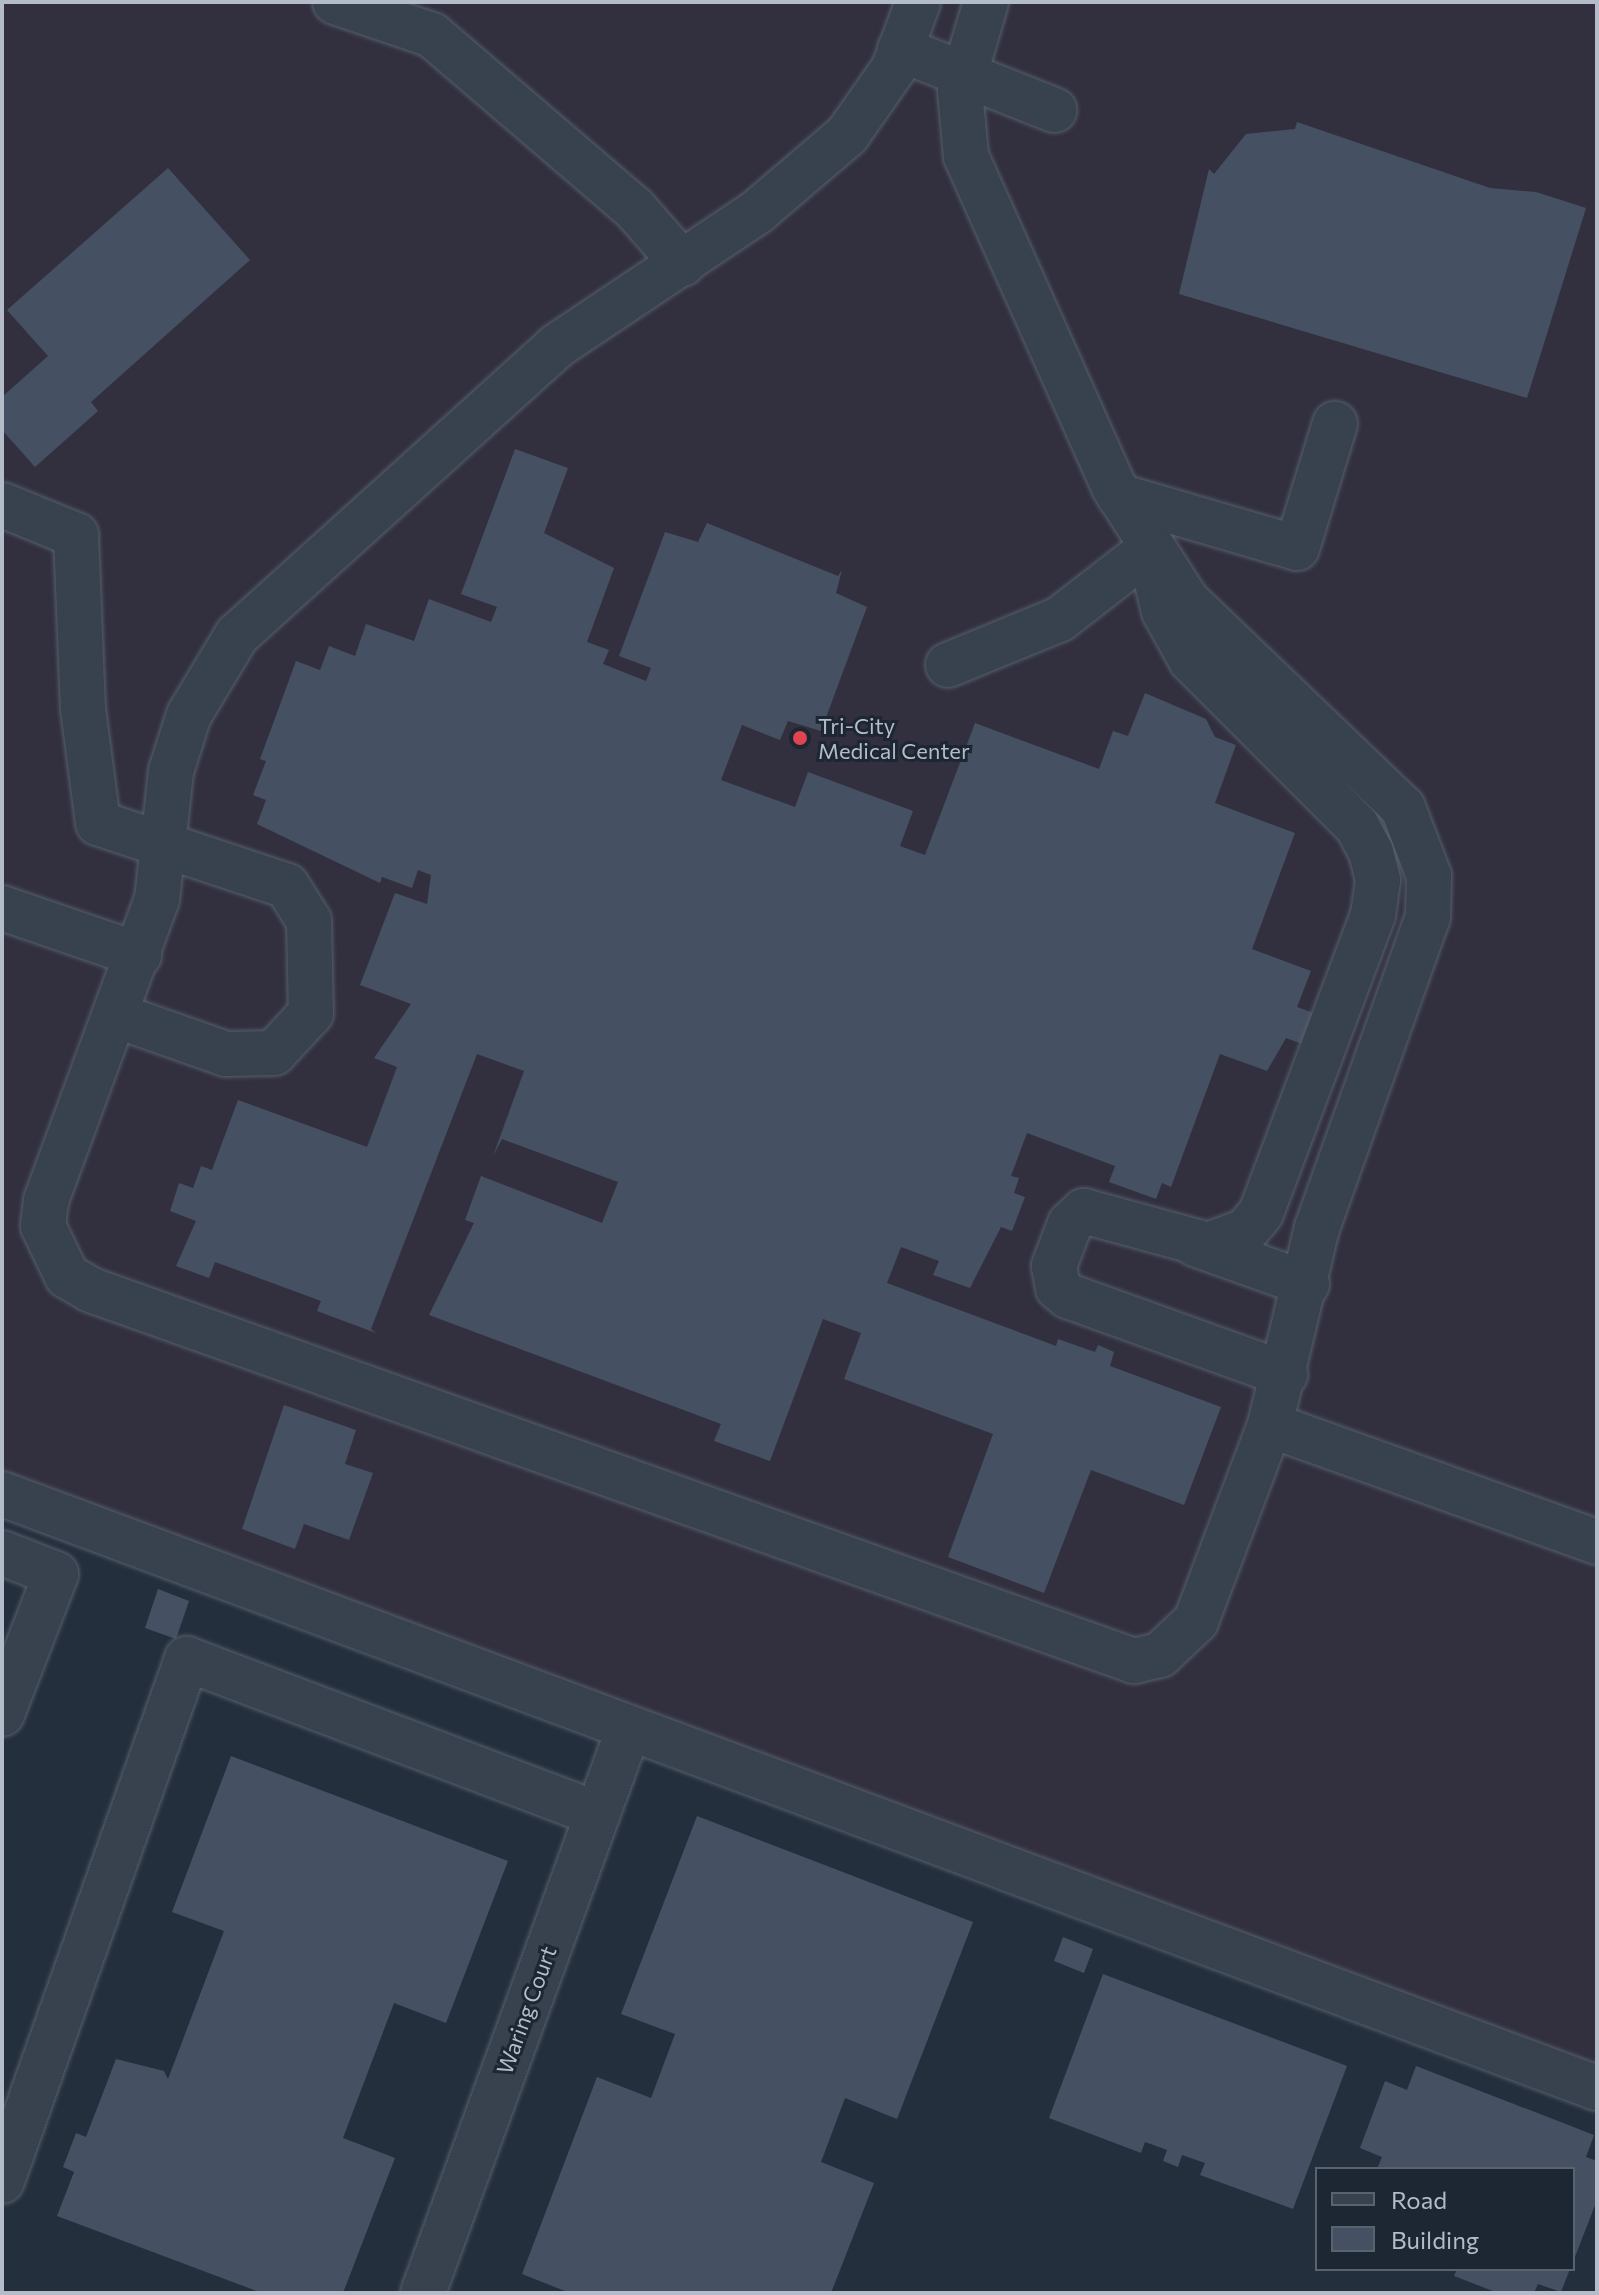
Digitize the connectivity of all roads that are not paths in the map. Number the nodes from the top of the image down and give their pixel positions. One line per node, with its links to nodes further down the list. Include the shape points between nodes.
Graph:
1 (335, 2): 7 (street, via 432,35 634,208)
2 (918, 2): 4 (street)
3 (986, 2): 5 (street)
4 (900, 49): 5 (street); 7 (street, via 847,135)
5 (963, 73): 6 (street); 9 (street, via 961,130 975,181)
6 (1054, 110)
7 (683, 264): 13 (street, via 557,346 237,635 189,715 171,771)
8 (1335, 424): 9 (street, via 1297,548)
9 (1119, 496): 11 (street)
10 (2, 505): 13 (street, via 76,535 83,709 98,823)
11 (1149, 550): 12 (street, via 1060,619); 17 (street, via 1164,611 1191,660 1357,826 1378,880 1373,915 1261,1213 1228,1241); 18 (street, via 1187,601 1387,788 1416,831 1427,863 1428,917 1317,1228)
12 (948, 665)
13 (162, 843): 15 (street, via 160,888); 16 (street, via 287,886 301,900 309,921 311,1013 297,1037 250,1059)
14 (2, 908): 15 (street)
15 (139, 955): 16 (street)
16 (118, 1016): 20 (street, via 46,1201 50,1253 67,1276 1110,1657 1160,1655 1196,1621)
17 (1185, 1241): 18 (street); 19 (street, via 1084,1211 1070,1224 1053,1278 1068,1296)
18 (1307, 1284): 19 (street)
19 (1285, 1374): 20 (street)
20 (1270, 1425): 22 (street)
21 (2, 1494): 25 (street)
22 (1597, 1542)
23 (2, 1553): 24 (street, via 56,1574)
24 (2, 1714)
25 (629, 1728): 26 (street, Waring Court); 27 (street)
26 (597, 1814): 28 (street, via 187,1659); 29 (street, Waring Court)
27 (1597, 2088)
28 (2, 2181)
29 (423, 2293)

